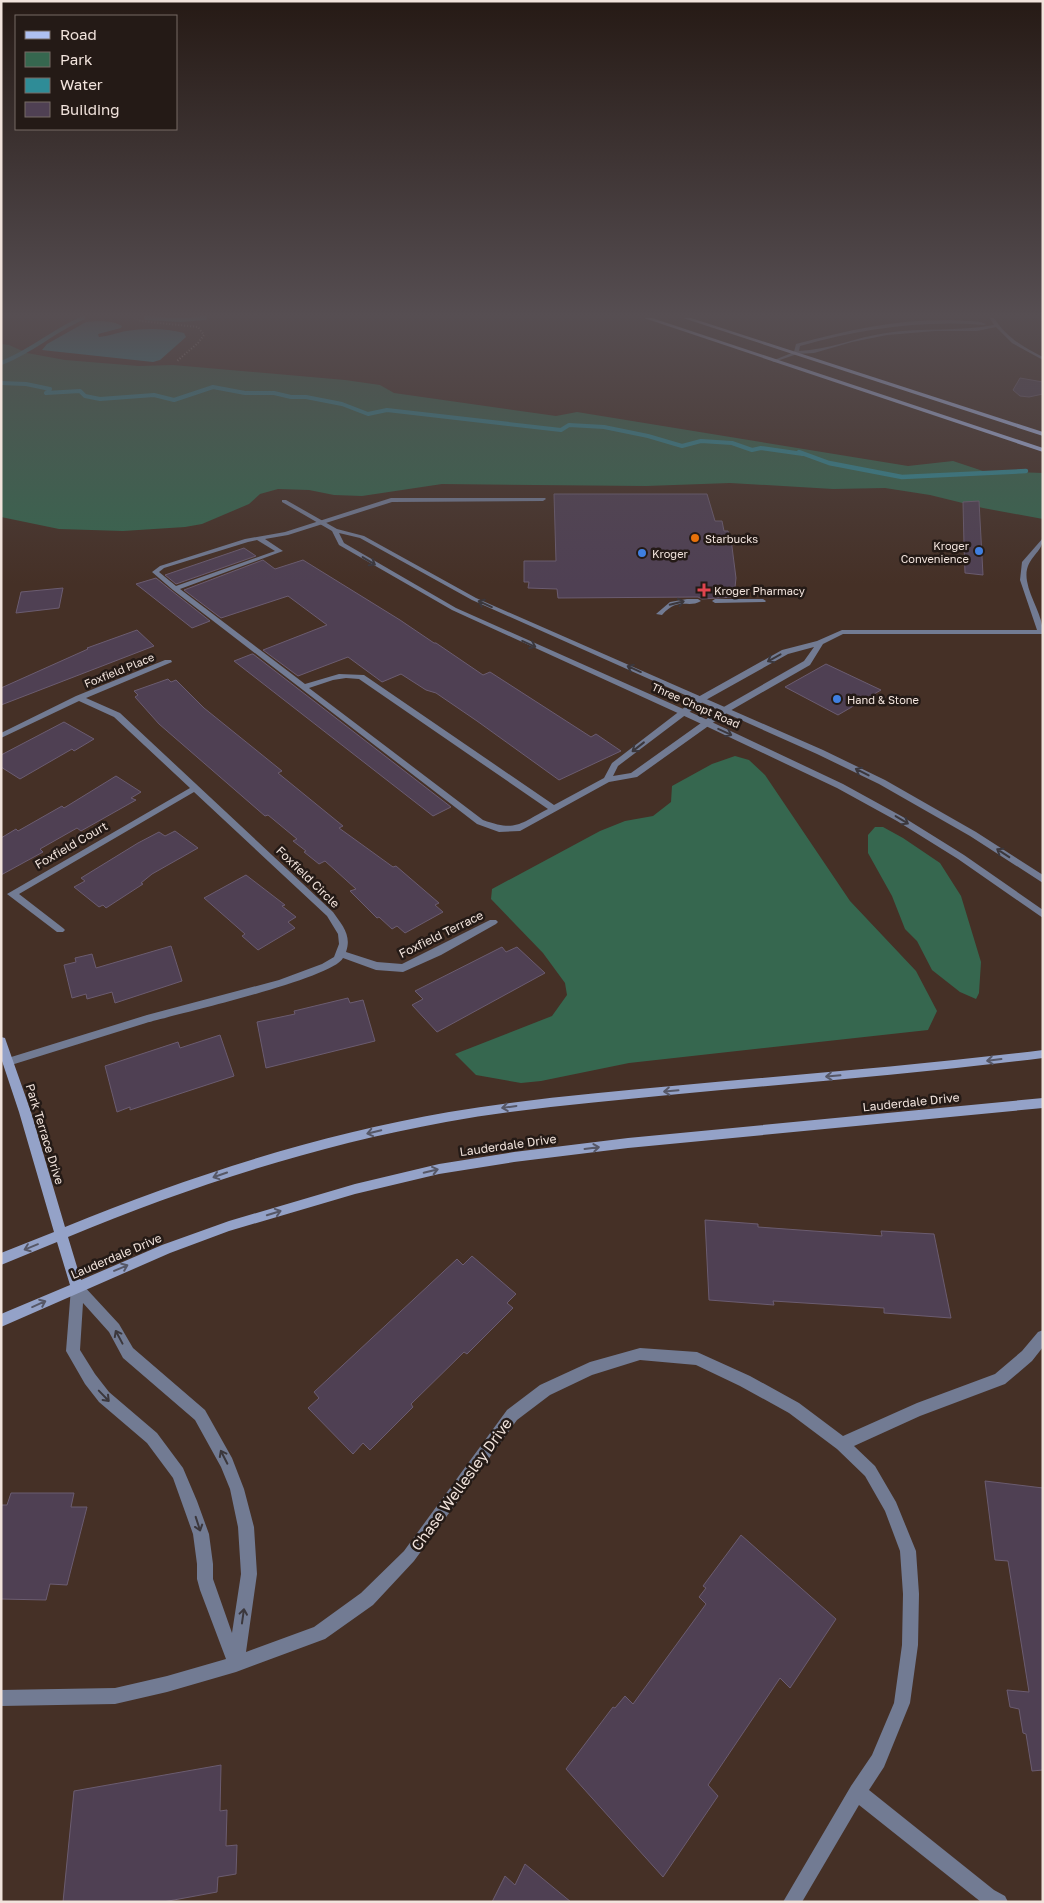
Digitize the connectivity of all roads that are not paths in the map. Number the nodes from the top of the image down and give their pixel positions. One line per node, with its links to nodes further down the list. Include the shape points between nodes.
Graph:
1 (914, 407): 4 (main road)
2 (959, 407): 3 (main road)
3 (1043, 434)
4 (1043, 450)
5 (543, 499): 7 (street, via 390,500)
6 (284, 501): 7 (street, Three Chopt Road)
7 (321, 522): 8 (street, Three Chopt Road); 9 (street, via 286,534)
8 (335, 530): 21 (street, Three Chopt Road, one-way to 8, via 474,599 362,537); 23 (street, Three Chopt Road, one-way to 23, via 340,544 434,599)
9 (258, 538): 11 (street, via 162,567 155,572); 11 (street, via 280,551)
10 (1043, 540): 16 (street, via 1025,562 1023,580)
11 (175, 589): 19 (street)
12 (698, 601): 15 (street, one-way to 12, via 675,602)
13 (715, 601): 14 (street)
14 (763, 601)
15 (660, 614)
16 (1042, 632): 17 (street, via 842,632)
17 (820, 643): 21 (street, one-way to 21, via 785,652); 22 (street, via 807,663)
18 (168, 662): 20 (street, Foxfield Place)
19 (305, 687): 28 (street, via 334,676 361,677); 28 (street, via 480,822 499,829 517,829)
20 (79, 698): 25 (street); 27 (street, Foxfield Circle, via 117,715)
21 (701, 699): 22 (street, Three Chopt Road); 23 (street)
22 (725, 710): 24 (street); 29 (street, Three Chopt Road, one-way to 22, via 973,834 890,786)
23 (683, 712): 24 (street, Three Chopt Road); 26 (street, one-way to 26, via 615,765)
24 (707, 723): 26 (street, via 634,774); 30 (street, Three Chopt Road, one-way to 30, via 870,802 960,856)
25 (1, 736)
26 (607, 780): 28 (street)
27 (195, 788): 32 (street, Foxfield Court, via 12,894); 33 (street, Foxfield Circle, via 330,914 343,934)
28 (554, 808)
29 (1043, 880)
30 (1043, 915)
31 (493, 922): 33 (street, Foxfield Terrace, via 403,968 376,966)
32 (60, 930)
33 (342, 954): 36 (street, via 326,967 281,983)
34 (1, 1041): 36 (main road, Park Terrace Drive)
35 (1043, 1054): 38 (main road, one-way to 38, via 548,1102 428,1121 337,1141 239,1169 152,1198)
36 (8, 1062): 38 (main road, Park Terrace Drive)
37 (1043, 1102): 40 (main road, Lauderdale Drive, one-way to 37, via 229,1226 354,1189 440,1169 628,1143)
38 (61, 1235): 39 (main road, one-way to 39); 40 (main road, Park Terrace Drive)
39 (1, 1259)
40 (77, 1288): 41 (main road, Lauderdale Drive, one-way to 40); 44 (street, one-way to 44, via 72,1351 104,1397 152,1438 178,1473 201,1534 206,1585); 44 (street, one-way to 40, via 249,1574 246,1527 227,1463 200,1416 128,1352 114,1328)
41 (1, 1321)
42 (1043, 1336): 43 (street, via 1027,1356 1000,1379 917,1410)
43 (842, 1444): 44 (street, Chase Wellesley Drive, via 794,1408 697,1359 640,1354 590,1369 545,1390 512,1415 409,1556 366,1599 319,1633); 46 (street, Chase Wellesley Drive, via 870,1472 891,1507 908,1551 911,1594 910,1645 902,1703 878,1762)
44 (236, 1664): 45 (street, Chase Wellesley Drive, via 115,1696)
45 (1, 1698)
46 (857, 1792): 47 (street, Chase Wellesley Drive); 48 (street)
47 (792, 1902)
48 (998, 1902)

